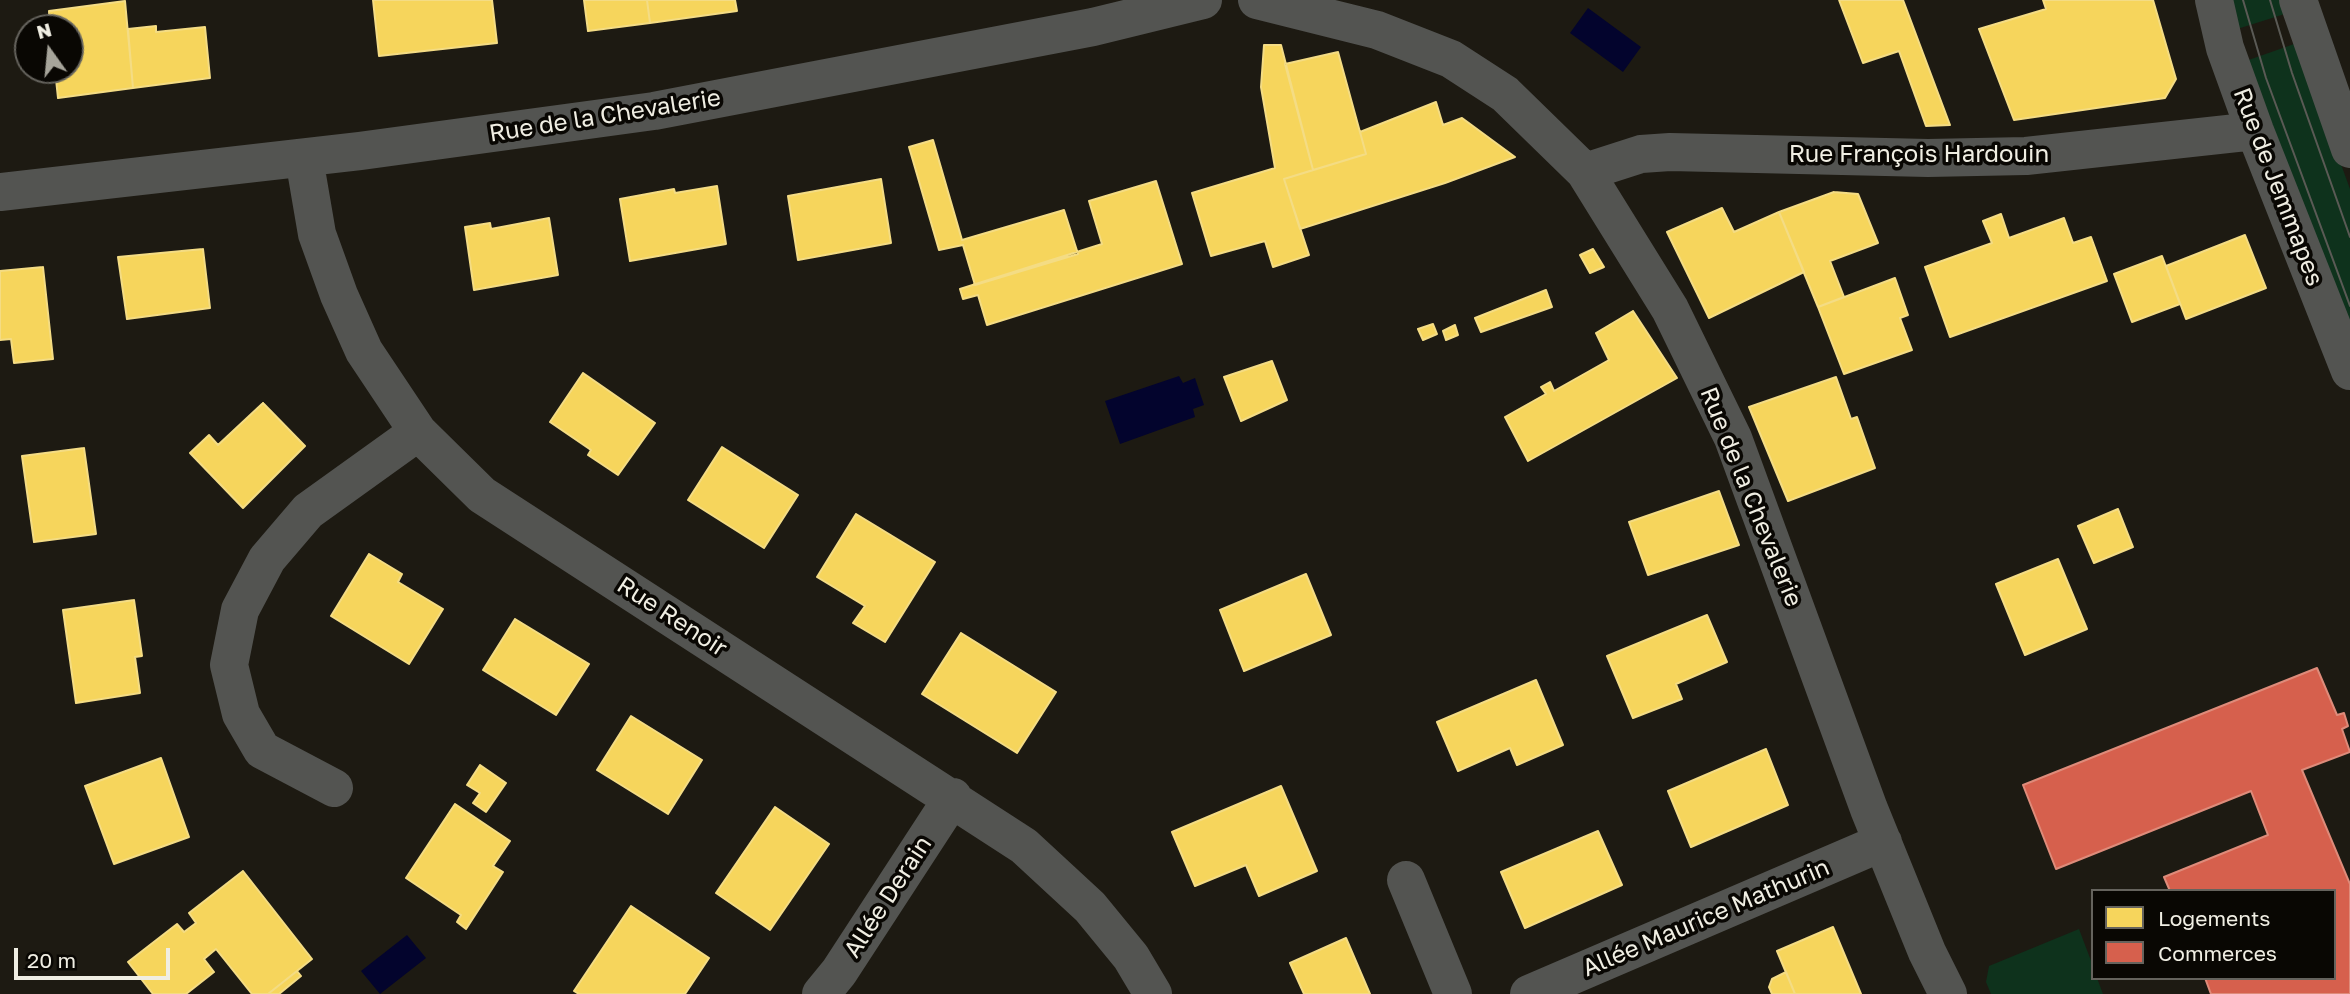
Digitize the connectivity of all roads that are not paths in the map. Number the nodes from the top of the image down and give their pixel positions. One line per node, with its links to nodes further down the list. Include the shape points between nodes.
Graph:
1 (1203, 0): 8 (street, Rue de la Chevalerie, via 1093,27 654,111)
2 (1257, 0): 9 (street, Rue de la Chevalerie, via 1377,30 1451,59 1505,94)
3 (2214, 0): 6 (street, Rue de Jemmapes, via 2225,48)
4 (2298, 0): 5 (street)
5 (2344, 109): 7 (street)
6 (2255, 131): 9 (street, Rue François Hardouin, via 2026,156 1670,152 1642,154); 11 (street, Rue de Jemmapes)
7 (2350, 149)
8 (304, 158): 10 (street, Rue de la Chevalerie); 12 (street, Rue Renoir, via 317,234 339,295 365,351)
9 (1585, 172): 15 (street, Rue de la Chevalerie, via 1670,309 1733,438)
10 (0, 192)
11 (2350, 371)
12 (418, 432): 13 (street, via 308,512 267,559 240,610 229,664 241,714 262,750); 14 (street, Rue Renoir, via 482,495)
13 (334, 788)
14 (953, 797): 17 (street, Allée Derain); 18 (street, Rue Renoir, via 1024,846 1090,907)
15 (1883, 842): 20 (street, Allée Maurice Mathurin); 21 (street, Rue de la Chevalerie)
16 (1406, 880): 19 (street)
17 (821, 994)
18 (1153, 994)
19 (1453, 994)
20 (1529, 994)
21 (1948, 994)

